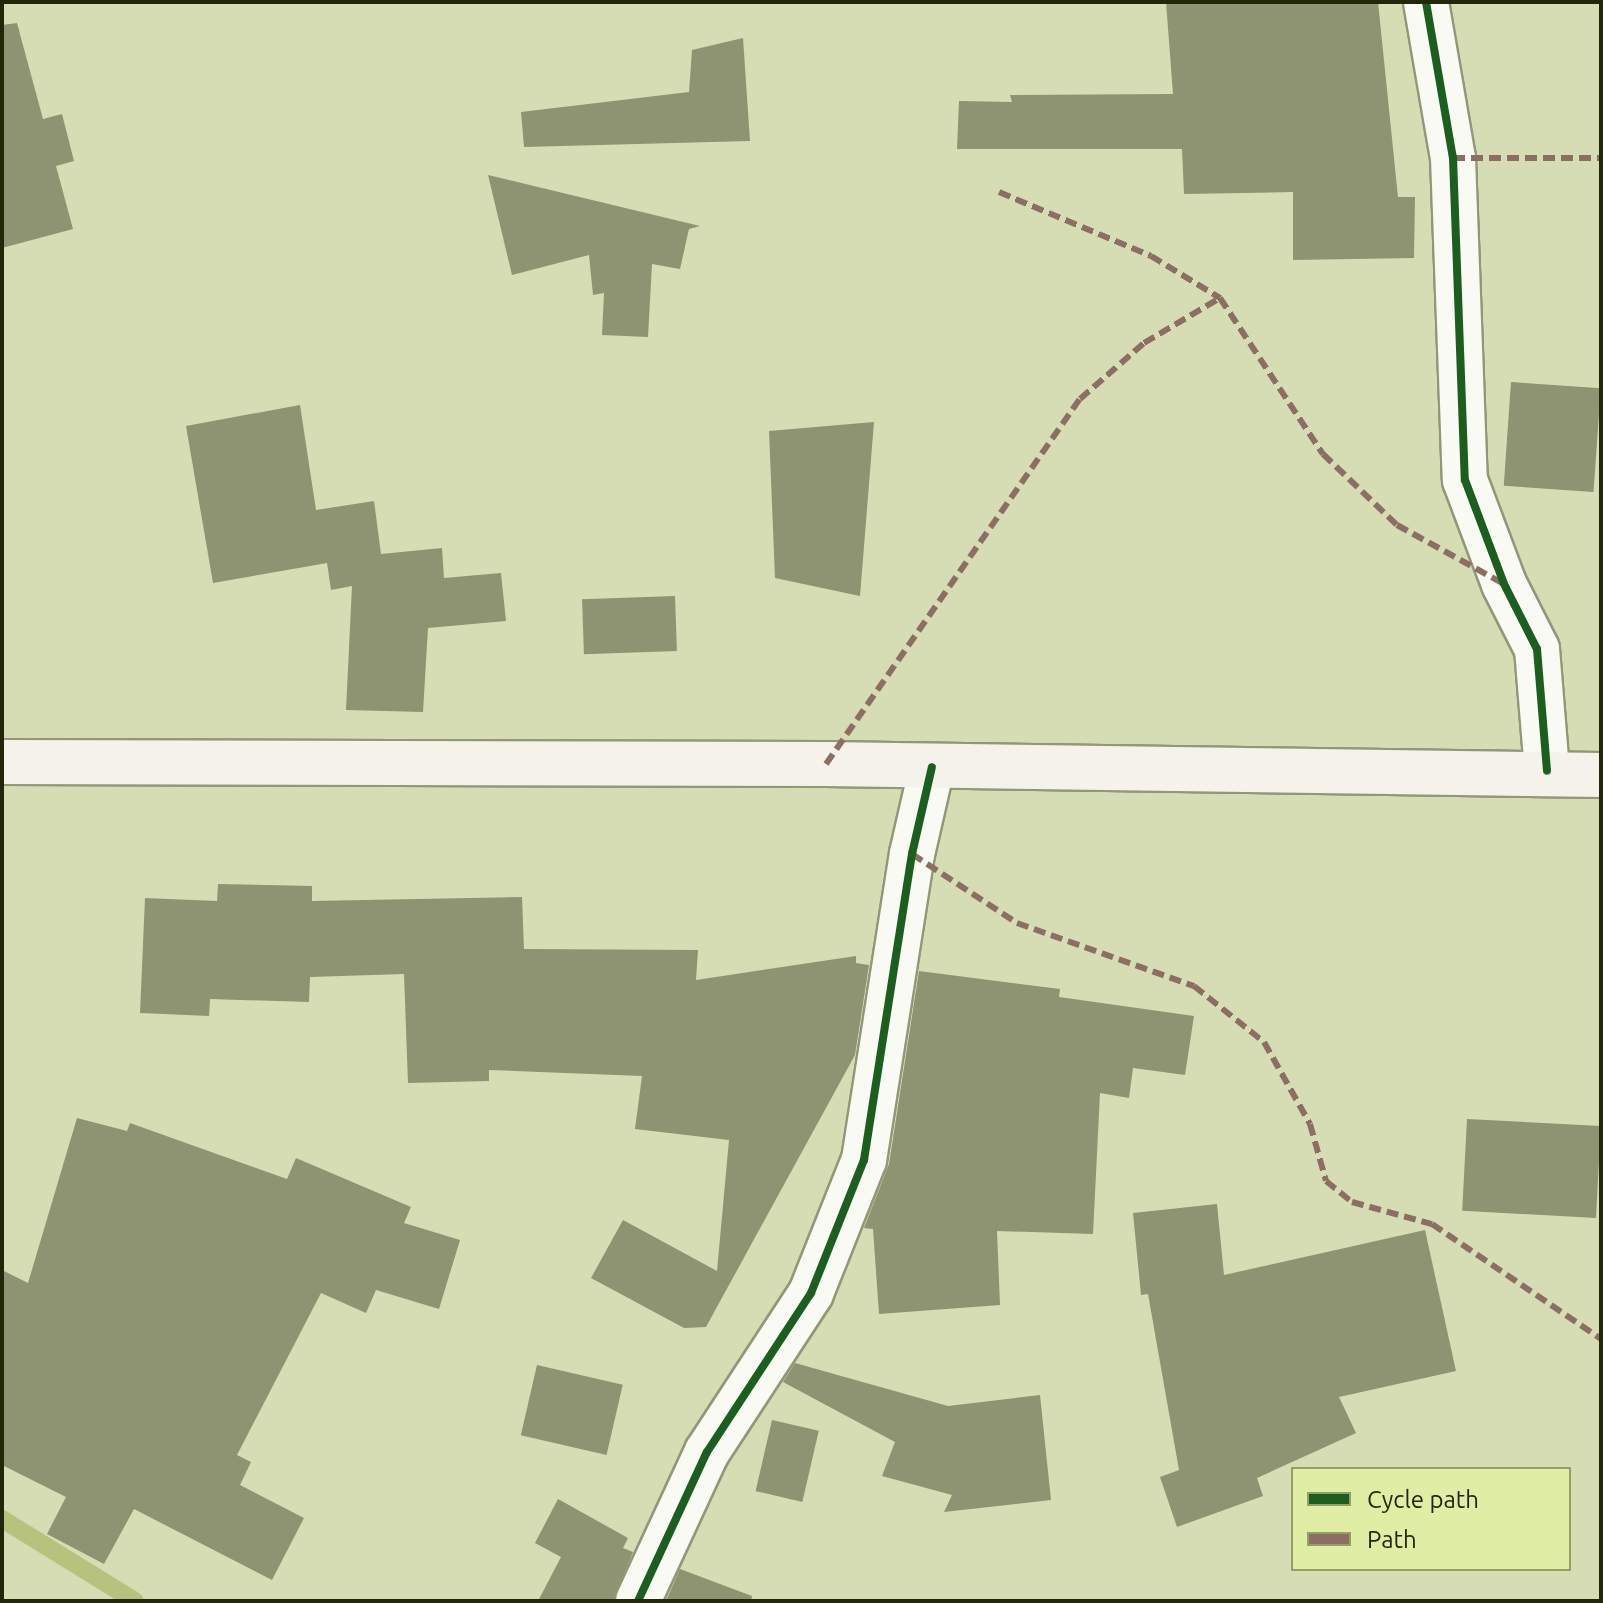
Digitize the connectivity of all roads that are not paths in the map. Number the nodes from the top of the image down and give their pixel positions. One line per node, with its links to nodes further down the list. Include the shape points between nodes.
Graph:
1 (1426, 2): 4 (street, via 1453,158 1465,480 1504,584 1537,649)
2 (2, 762): 3 (main road)
3 (932, 767): 4 (main road); 6 (street, via 912,854 864,1160 811,1293 707,1452)
4 (1547, 771): 5 (main road)
5 (1601, 775)
6 (638, 1601)

